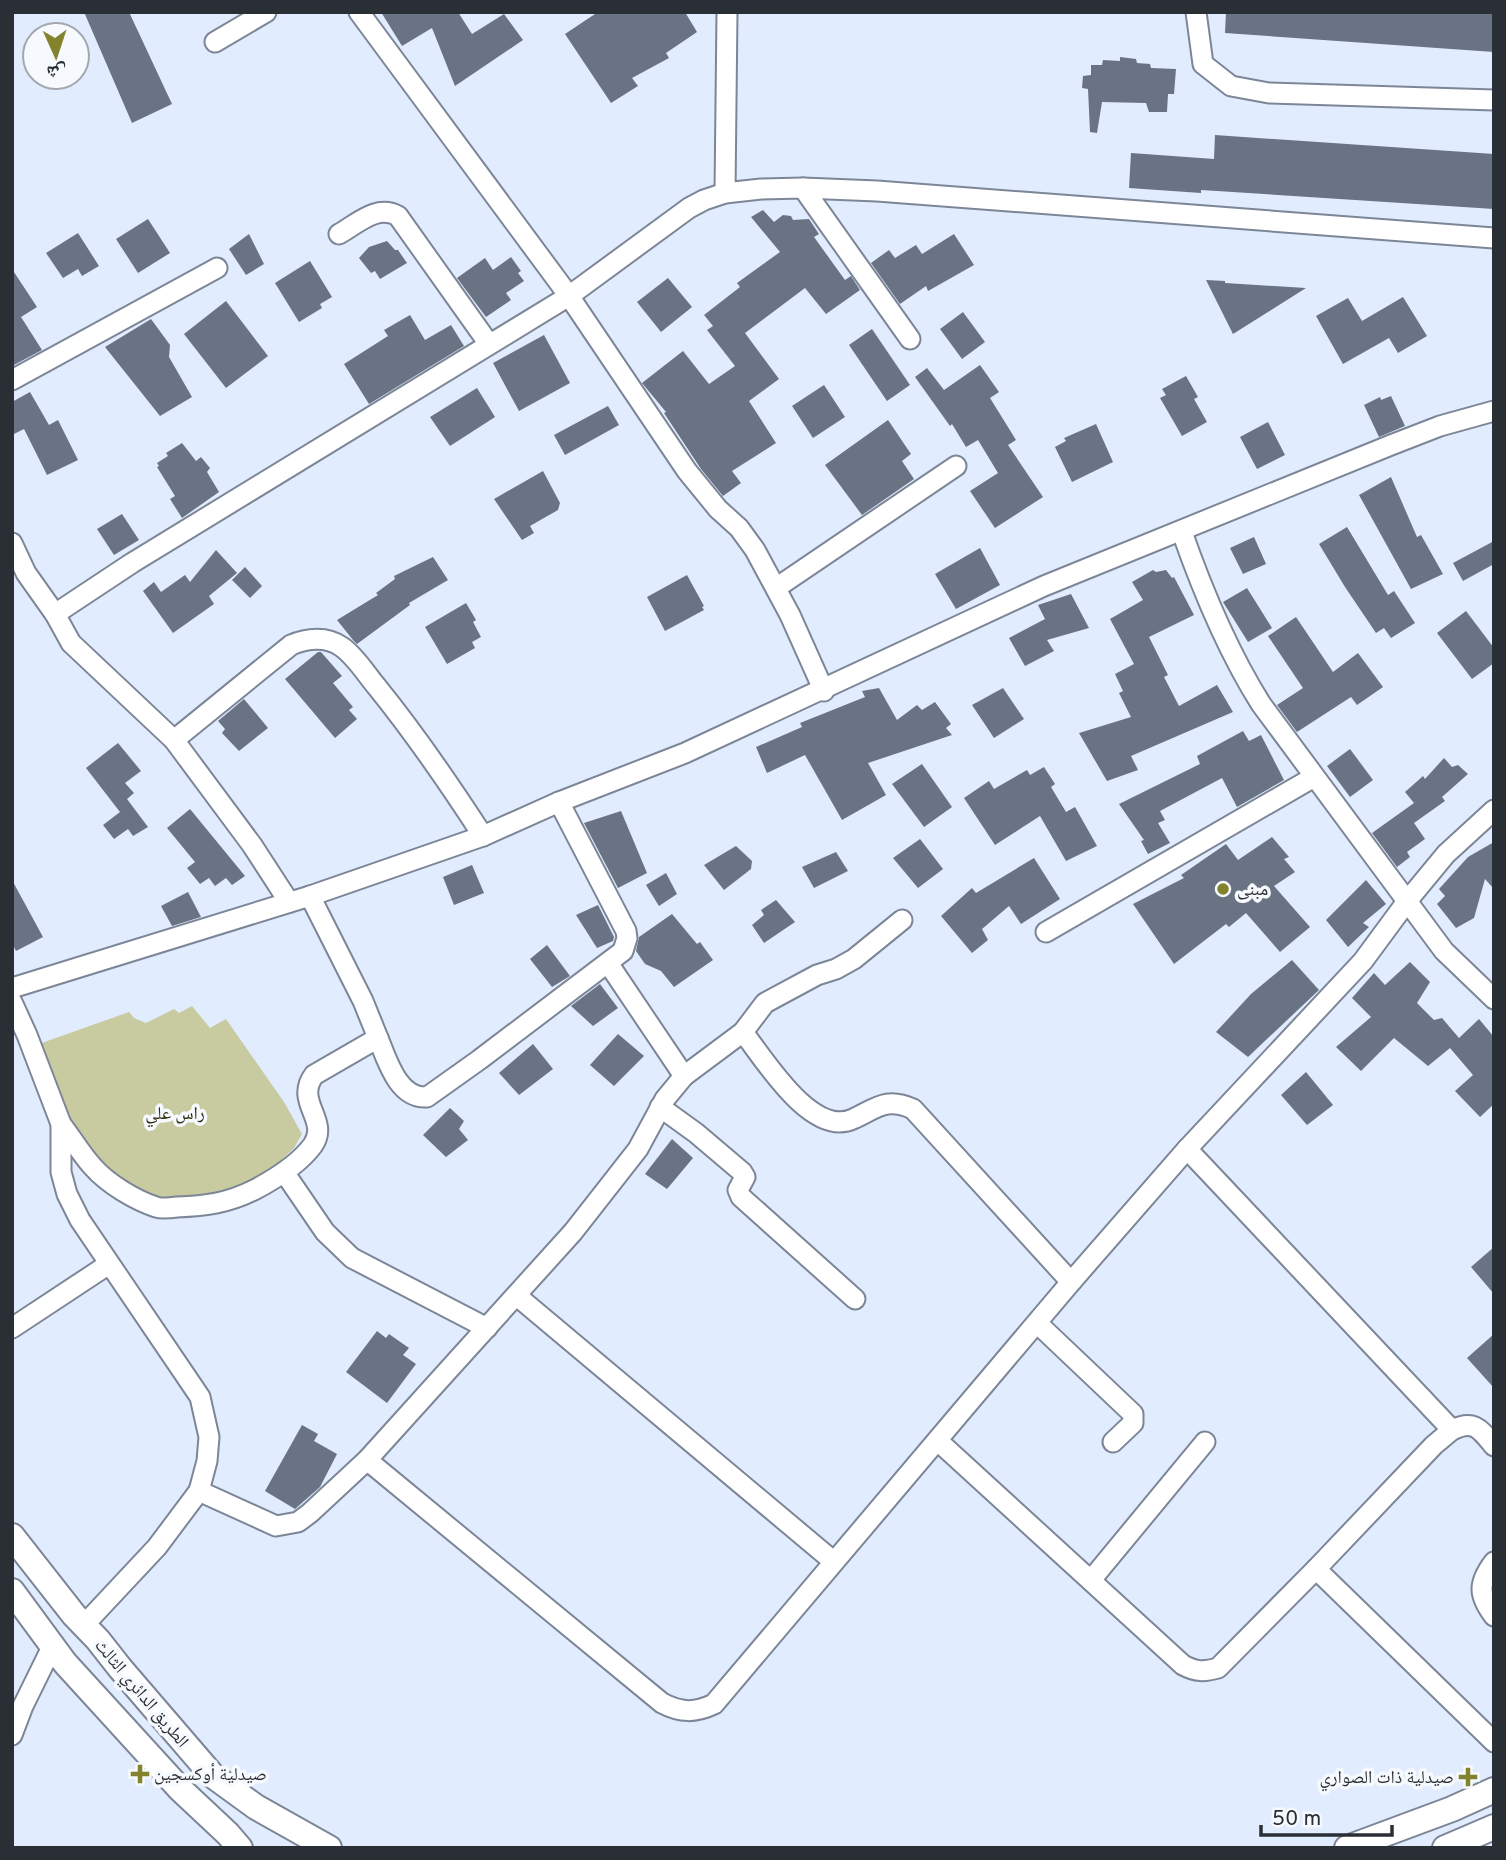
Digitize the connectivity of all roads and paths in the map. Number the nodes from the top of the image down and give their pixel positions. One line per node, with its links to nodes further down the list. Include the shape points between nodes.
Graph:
1 (266, 12): 5 (street)
2 (359, 12): 12 (street)
3 (727, 12): 8 (street)
4 (1196, 12): 6 (street, via 1203,64 1231,86 1269,93)
5 (215, 42)
6 (1494, 100)
7 (803, 188): 8 (street); 10 (street); 13 (street)
8 (725, 193): 12 (street, via 689,208)
9 (339, 234): 14 (street, via 375,213 398,216)
10 (1494, 238)
11 (217, 268): 15 (street)
12 (569, 296): 14 (street); 21 (street, via 663,438 747,539)
13 (910, 339)
14 (489, 344): 22 (street)
15 (12, 380)
16 (1494, 411): 18 (street, via 1403,440)
17 (956, 466): 21 (street)
18 (1182, 531): 23 (street, via 1044,586); 25 (street, via 1236,664)
19 (12, 543): 20 (street)
20 (19, 578): 22 (street)
21 (776, 588): 23 (street)
22 (55, 614): 24 (street, via 80,654)
23 (824, 691): 26 (street)
24 (174, 740): 28 (street, via 291,645 316,639 332,642 352,657 393,708); 31 (street)
25 (1314, 777): 30 (street); 33 (street)
26 (559, 802): 28 (street); 34 (street, via 626,931 622,951)
27 (1494, 810): 30 (street, via 1446,854)
28 (483, 835): 29 (street)
29 (310, 896): 31 (street); 39 (street)
30 (1408, 900): 36 (street, via 1444,951); 43 (street, via 1363,961)
31 (289, 902): 35 (street)
32 (902, 920): 38 (street, via 854,960 765,1003)
33 (1046, 932)
34 (608, 963): 39 (street, via 426,1097 403,1089); 40 (street)
35 (12, 988)
36 (1494, 999)
37 (12, 1002): 42 (street)
38 (743, 1031): 40 (street); 46 (street, via 795,1097 829,1122 850,1121 890,1102 913,1109)
39 (378, 1038): 44 (street, via 309,1082 306,1091 318,1134 312,1146)
40 (684, 1076): 41 (street)
41 (660, 1107): 47 (street, via 638,1149); 48 (street, via 742,1172 741,1197)
42 (61, 1124): 44 (street, via 95,1170 156,1207 224,1203); 45 (street, via 60,1158 67,1194)
43 (1187, 1149): 46 (street); 52 (street)
44 (284, 1172): 51 (street, via 325,1232 352,1258)
45 (108, 1264): 50 (street); 58 (street, via 200,1397 209,1437)
46 (1071, 1282): 49 (street)
47 (517, 1296): 51 (street); 60 (street)
48 (855, 1299)
49 (1037, 1323): 53 (street); 54 (street, via 1133,1414 1133,1423)
50 (12, 1328)
51 (487, 1328): 57 (street)
52 (1452, 1430): 56 (street, via 1472,1425); 62 (street)
53 (938, 1441): 60 (street); 63 (street)
54 (1113, 1442)
55 (1205, 1442): 63 (street)
56 (1494, 1446)
57 (367, 1460): 58 (street, via 298,1522 286,1525 276,1526); 60 (street, via 642,1688 675,1710 699,1711 714,1704)
58 (199, 1491): 66 (street, via 157,1547)
59 (12, 1536): 66 (main road, الطريق الدائري الثالث)
60 (833, 1561)
61 (1494, 1562): 65 (street, via 1481,1586 1485,1605)
62 (1316, 1569): 63 (street, via 1218,1668 1206,1672 1183,1665); 69 (street)
63 (1091, 1580)
64 (12, 1591): 67 (main road, الطريق الدائري الثالث)
65 (1494, 1616)
66 (84, 1625): 74 (main road, الطريق الدائري الثالث, via 212,1775 256,1807)
67 (52, 1645): 68 (street); 73 (main road, الطريق الدائري الثالث, via 180,1789)
68 (12, 1735)
69 (1494, 1742)
70 (1494, 1790): 72 (main road)
71 (1494, 1827): 75 (main road)
72 (1354, 1847)
73 (240, 1848)
74 (329, 1848)
75 (1445, 1848)

